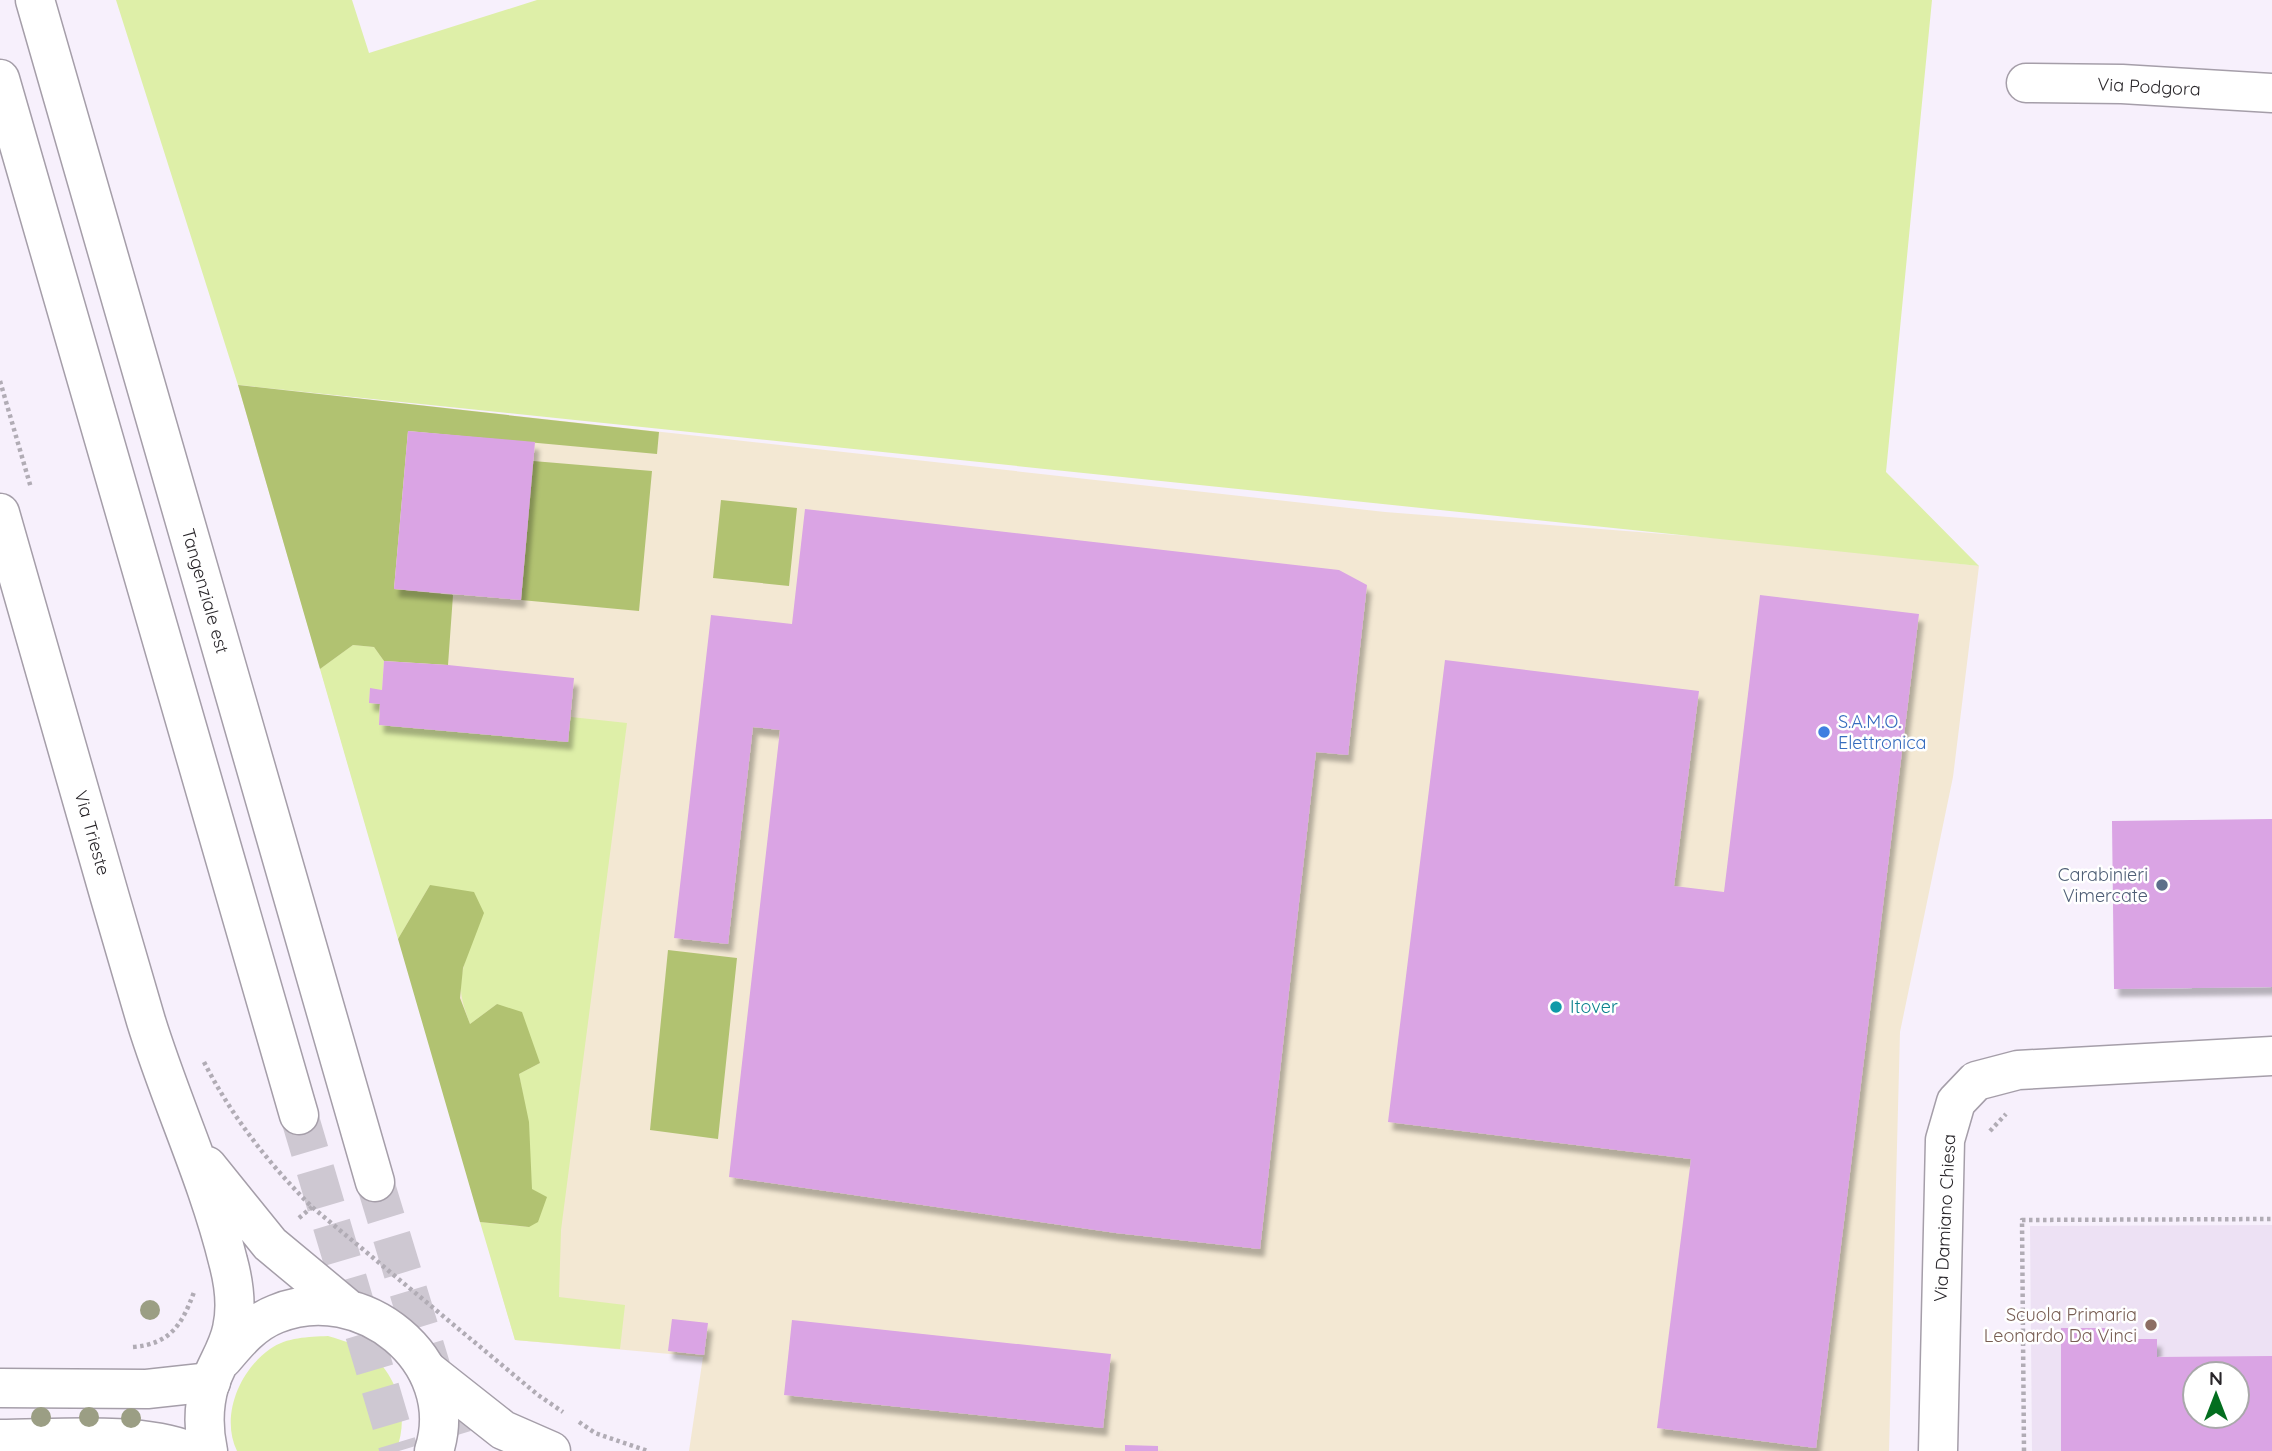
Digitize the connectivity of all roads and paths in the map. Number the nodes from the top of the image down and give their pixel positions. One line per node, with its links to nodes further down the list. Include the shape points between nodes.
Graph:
1 (35, 0): 13 (main road, Tangenziale est)
2 (0, 79): 10 (main road)
3 (2026, 83): 4 (main road, Via Podgora)
4 (2272, 93)
5 (0, 381): 6 (path)
6 (17, 507): 12 (main road, Via Trieste, via 147,1024)
7 (2272, 1056): 27 (main road, Via Damiano Chiesa, via 2018,1070 1976,1081 1956,1102 1945,1140)
8 (201, 1057): 26 (path, via 253,1142 312,1207 538,1395 595,1433)
9 (2009, 1112): 11 (path)
10 (299, 1115)
11 (1987, 1134)
12 (194, 1150): 16 (main road, Via Trieste, via 271,1244); 19 (main road, Via Trieste, via 234,1295 232,1328)
13 (375, 1182)
14 (2272, 1219): 28 (path, via 2022,1220)
15 (195, 1281): 17 (path, via 184,1317 167,1337 158,1343)
16 (347, 1308): 18 (main road, Via Trieste, via 380,1320 407,1342); 19 (main road, Via Trieste, via 311,1305 276,1314 245,1333)
17 (125, 1348)
18 (427, 1370): 24 (main road, Via Trieste, via 438,1404); 25 (main road, via 503,1430)
19 (216, 1371): 20 (main road, via 147,1389); 23 (main road, Via Trieste, via 205,1407)
20 (0, 1388)
21 (0, 1439): 22 (main road, via 130,1439)
22 (189, 1451)
23 (208, 1451)
24 (434, 1451)
25 (551, 1451)
26 (648, 1451)
27 (1938, 1451)
28 (2024, 1451)

